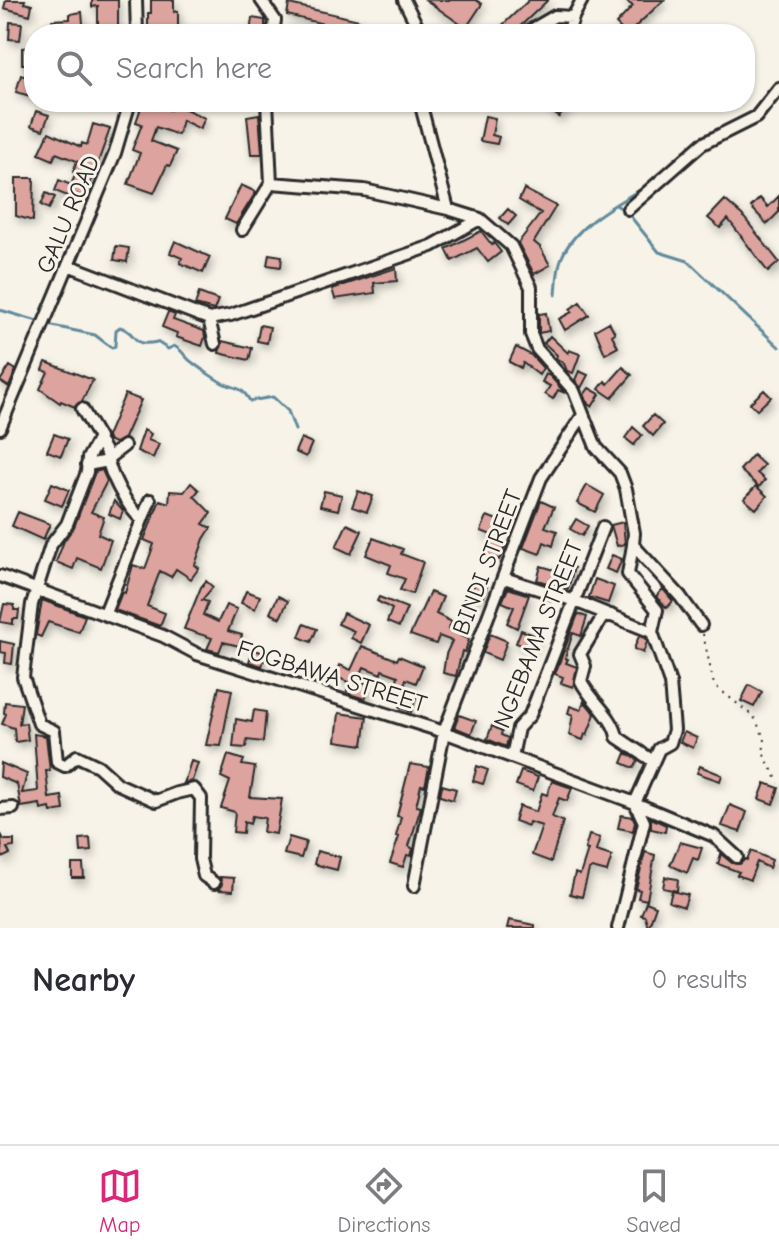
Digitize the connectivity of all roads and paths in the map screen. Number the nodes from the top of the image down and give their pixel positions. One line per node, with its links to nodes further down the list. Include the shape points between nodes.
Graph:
1 (136, 0): 6 (street)
2 (261, 0): 7 (street)
3 (404, 0): 8 (street)
4 (582, 0): 5 (street)
5 (573, 17): 9 (street, via 555,16); 10 (street)
6 (137, 24)
7 (274, 24)
8 (416, 24)
9 (541, 24)
10 (571, 24)
11 (779, 88): 17 (street, via 756,117 702,144)
12 (127, 112): 20 (street, GALU ROAD)
13 (267, 112): 15 (street)
14 (423, 112): 16 (street)
15 (271, 183): 16 (street, via 364,190); 19 (street)
16 (448, 209): 18 (street)
17 (628, 209)
18 (480, 219): 21 (street, via 432,246 384,264); 24 (street, via 511,246 531,287 531,334 537,349 574,391)
19 (242, 230)
20 (68, 265): 21 (street); 25 (street, GALU ROAD)
21 (209, 319): 22 (street)
22 (215, 344)
23 (82, 409): 26 (street)
24 (583, 415): 33 (street, via 596,447 620,473); 35 (street, BINDI STREET, via 541,478)
25 (0, 428)
26 (98, 441): 28 (street); 29 (street)
27 (124, 446): 28 (street)
28 (108, 460): 29 (street); 31 (street, via 130,509)
29 (87, 465): 36 (street, via 67,524 51,545)
30 (150, 500): 31 (street)
31 (142, 520): 38 (street)
32 (603, 527): 37 (street, NGEBAMA STREET)
33 (633, 545): 40 (street); 41 (street, via 628,574 657,610)
34 (0, 576): 36 (street, FOGBAWA STREET)
35 (504, 578): 37 (street); 42 (street, BINDI STREET)
36 (39, 589): 38 (street, FOGBAWA STREET); 50 (street, via 32,604 23,677 39,724 54,731 57,762 65,766 77,756 118,784 156,801 194,789 201,798 200,859 204,876)
37 (575, 601): 39 (street); 43 (street, NGEBAMA STREET, via 530,715 518,728)
38 (105, 613): 42 (street, FOGBAWA STREET, via 197,654)
39 (611, 615): 41 (street); 44 (street, via 602,618 580,654 585,666 581,681 617,737)
40 (701, 625): 45 (path, via 714,685 754,717 765,739 763,753)
41 (652, 632): 44 (street, via 670,683 674,730)
42 (444, 732): 43 (street, FOGBAWA STREET); 51 (street, BINDI STREET)
43 (512, 757): 46 (street, FOGBAWA STREET)
44 (653, 761): 46 (street)
45 (779, 783)
46 (635, 803): 49 (street, FOGBAWA STREET, via 714,836); 52 (street, via 644,822)
47 (13, 808): 48 (street)
48 (0, 809)
49 (737, 857)
50 (214, 883)
51 (414, 886)
52 (618, 928)

